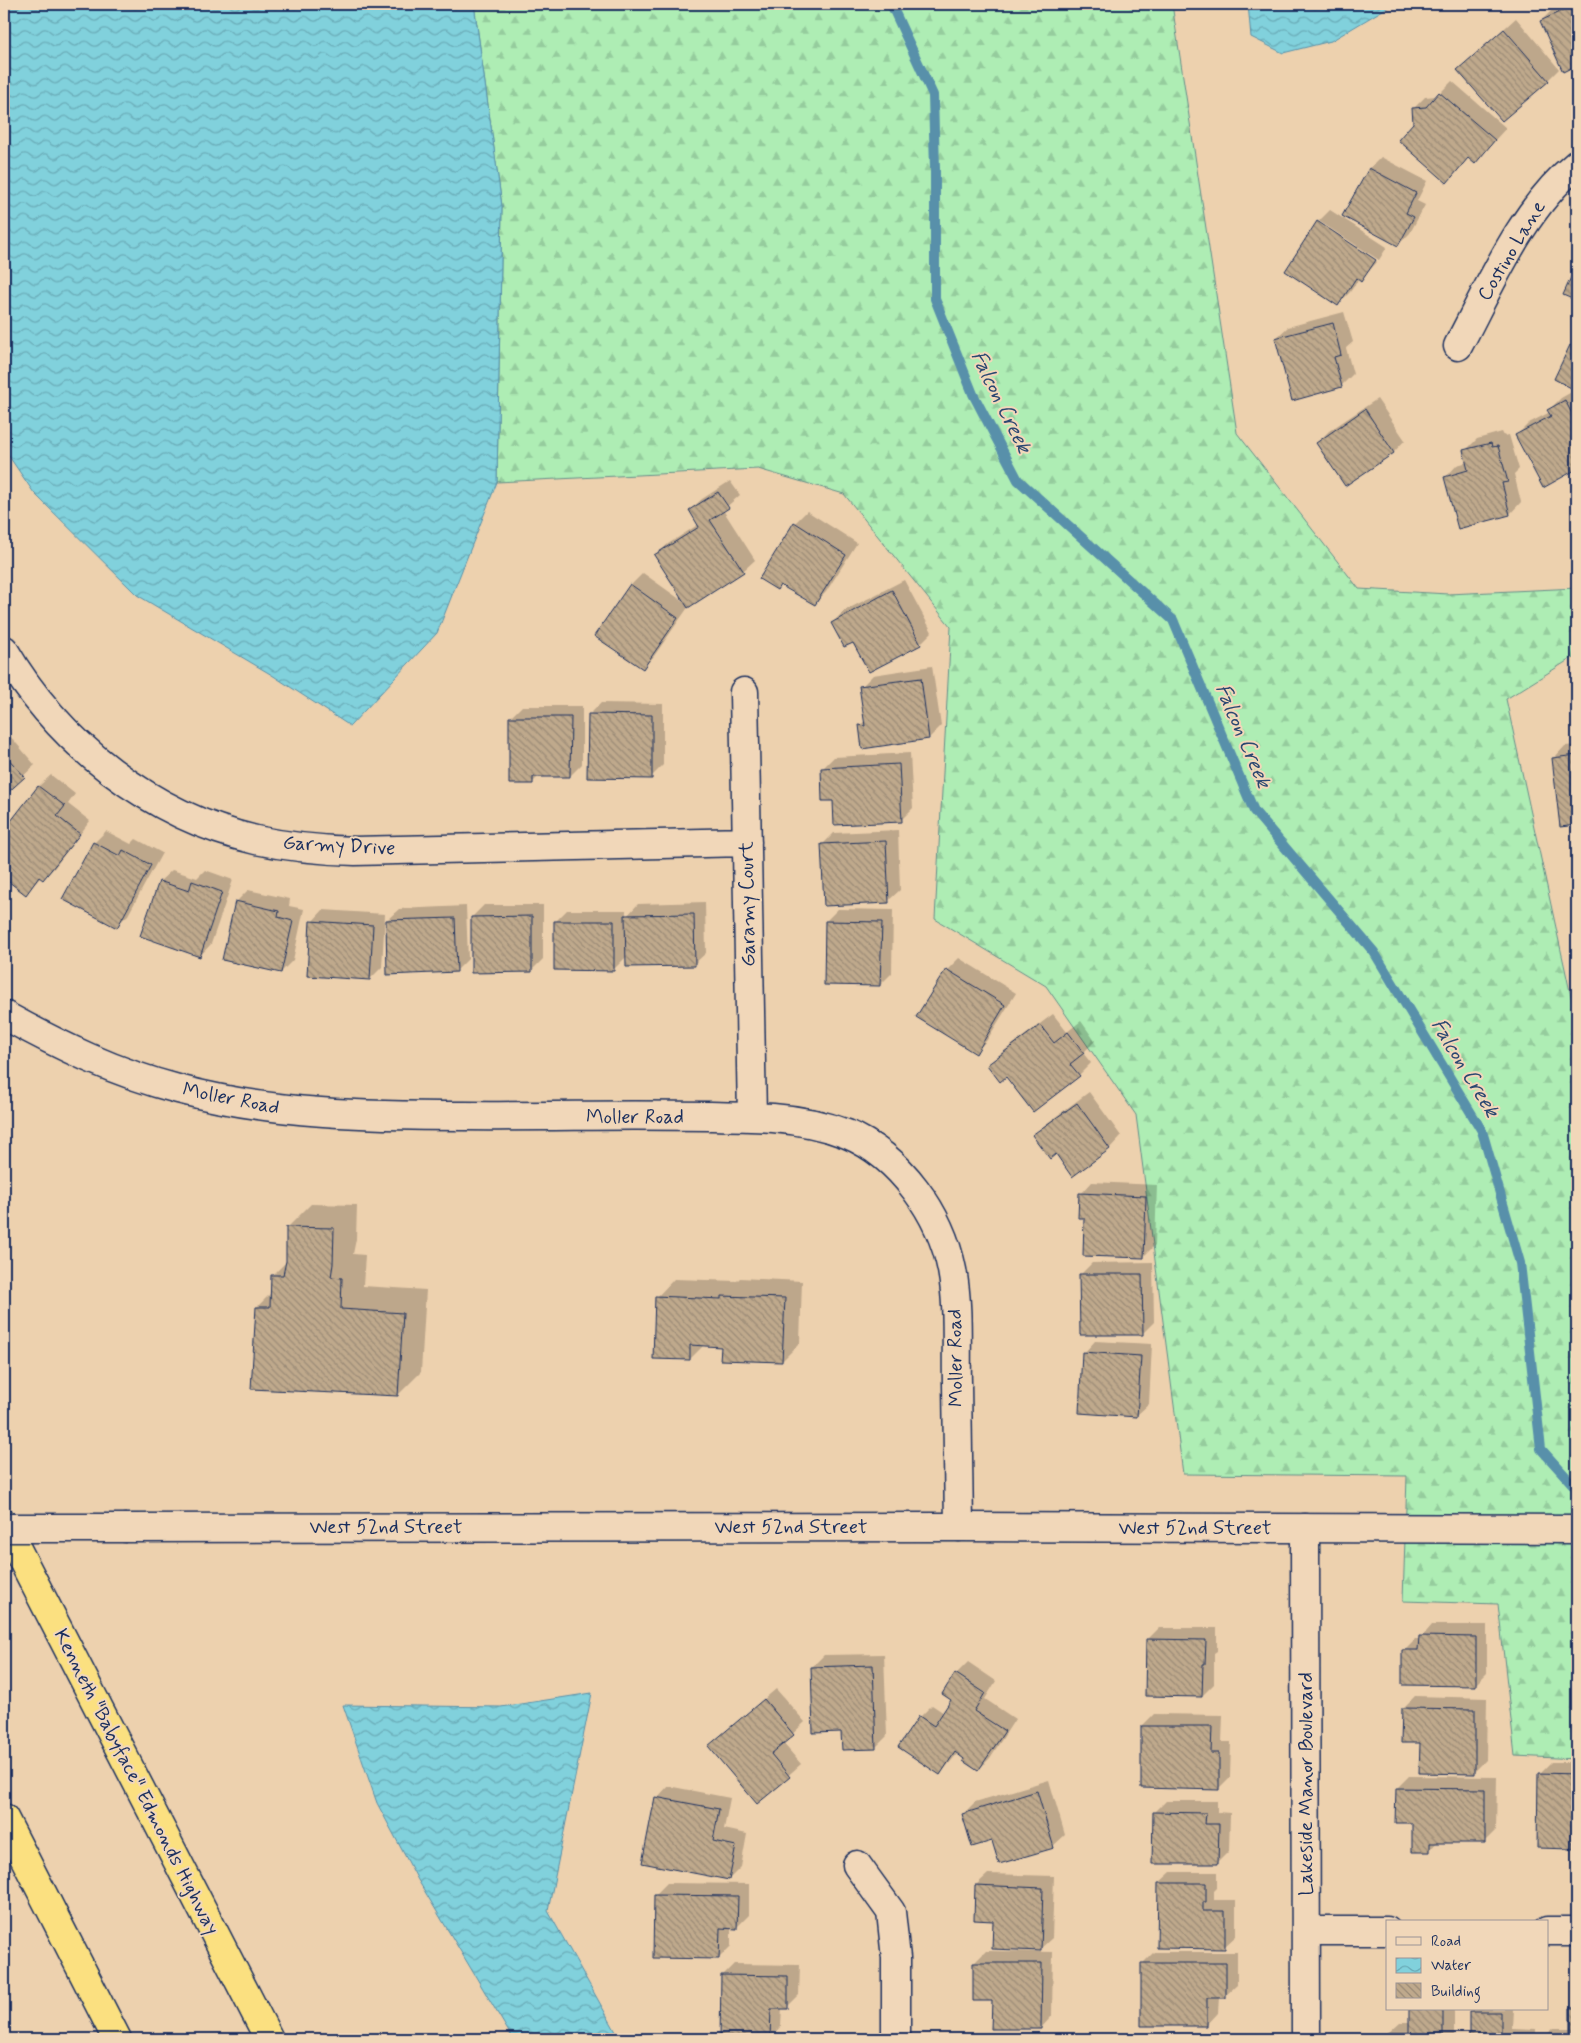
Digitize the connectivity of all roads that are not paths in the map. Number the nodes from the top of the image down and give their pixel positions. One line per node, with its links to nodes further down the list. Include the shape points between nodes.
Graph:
1 (1577, 164): 2 (street, Costino Lane, via 1546,194 1526,220)
2 (1458, 346)
3 (4, 650): 5 (street, Garmy Drive, via 20,676 60,726 107,769 178,812 250,838 320,850 355,851)
4 (744, 692): 5 (street, Garamy Court)
5 (747, 842): 7 (street, Garamy Court)
6 (4, 1015): 7 (street, Moller Road, via 64,1048 111,1068 176,1089 250,1104 339,1114)
7 (752, 1117): 9 (street, Moller Road, via 790,1119 834,1129 861,1141 903,1175 936,1222 950,1264 955,1295)
8 (4, 1524): 20 (highway, Kenneth "Babyface" Edmonds Highway)
9 (959, 1527): 10 (street, West 52nd Street, bridge); 11 (street, West 52nd Street)
10 (4, 1528)
11 (1305, 1528): 12 (street, West 52nd Street); 15 (street, Lakeside Manor Boulevard)
12 (1577, 1529)
13 (4, 1818): 19 (highway)
14 (857, 1866): 21 (street, via 891,1912 896,1958)
15 (1306, 1931): 16 (street); 22 (street, Lakeside Manor Boulevard)
16 (1386, 1931)
17 (1548, 1931): 18 (street)
18 (1577, 1931)
19 (117, 2039)
20 (269, 2039)
21 (896, 2039)
22 (1306, 2039)

